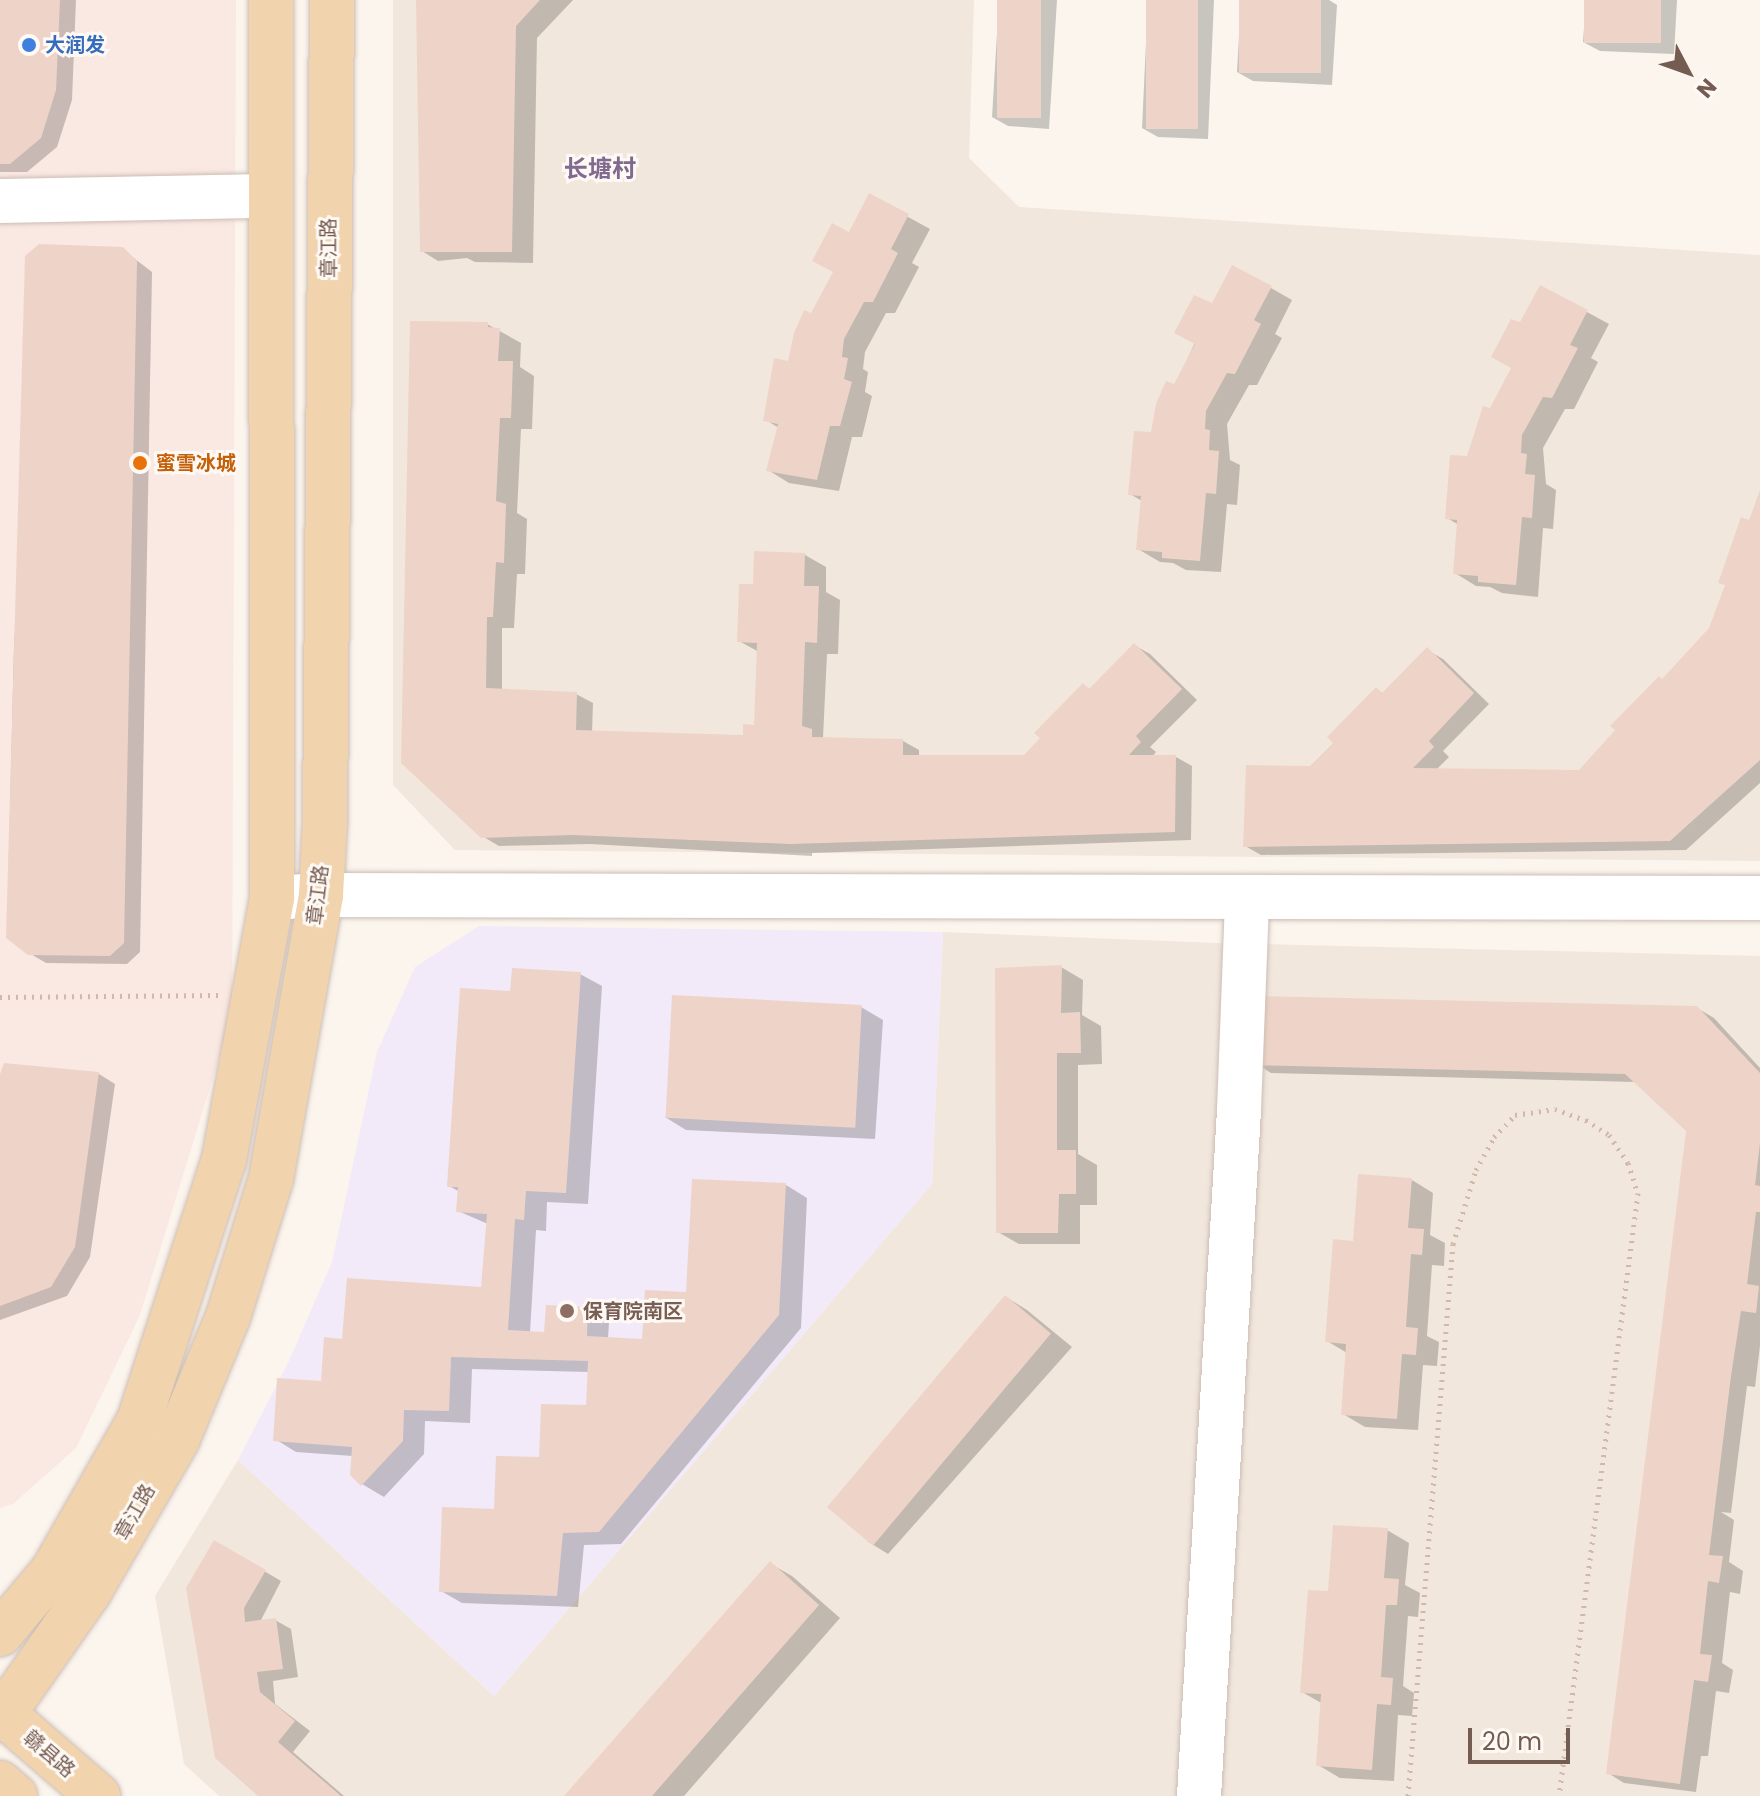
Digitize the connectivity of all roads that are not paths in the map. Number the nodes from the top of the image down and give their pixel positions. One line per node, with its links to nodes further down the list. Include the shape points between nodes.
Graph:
1 (271, 0): 3 (main road, 章江路)
2 (332, 0): 5 (main road, 章江路)
3 (271, 196): 4 (street); 7 (main road, 章江路)
4 (0, 201)
5 (321, 895): 6 (street); 7 (street); 10 (main road, 章江路, via 271,1179 228,1317 177,1440 89,1592)
6 (1247, 897): 8 (street); 14 (street)
7 (272, 898): 9 (main road, 章江路, via 224,1160 139,1421 53,1571)
8 (1760, 898)
9 (0, 1634)
10 (1, 1715): 13 (main road, 赣县路)
11 (0, 1783): 12 (main road)
12 (15, 1796)
13 (98, 1796)
14 (1199, 1796)

